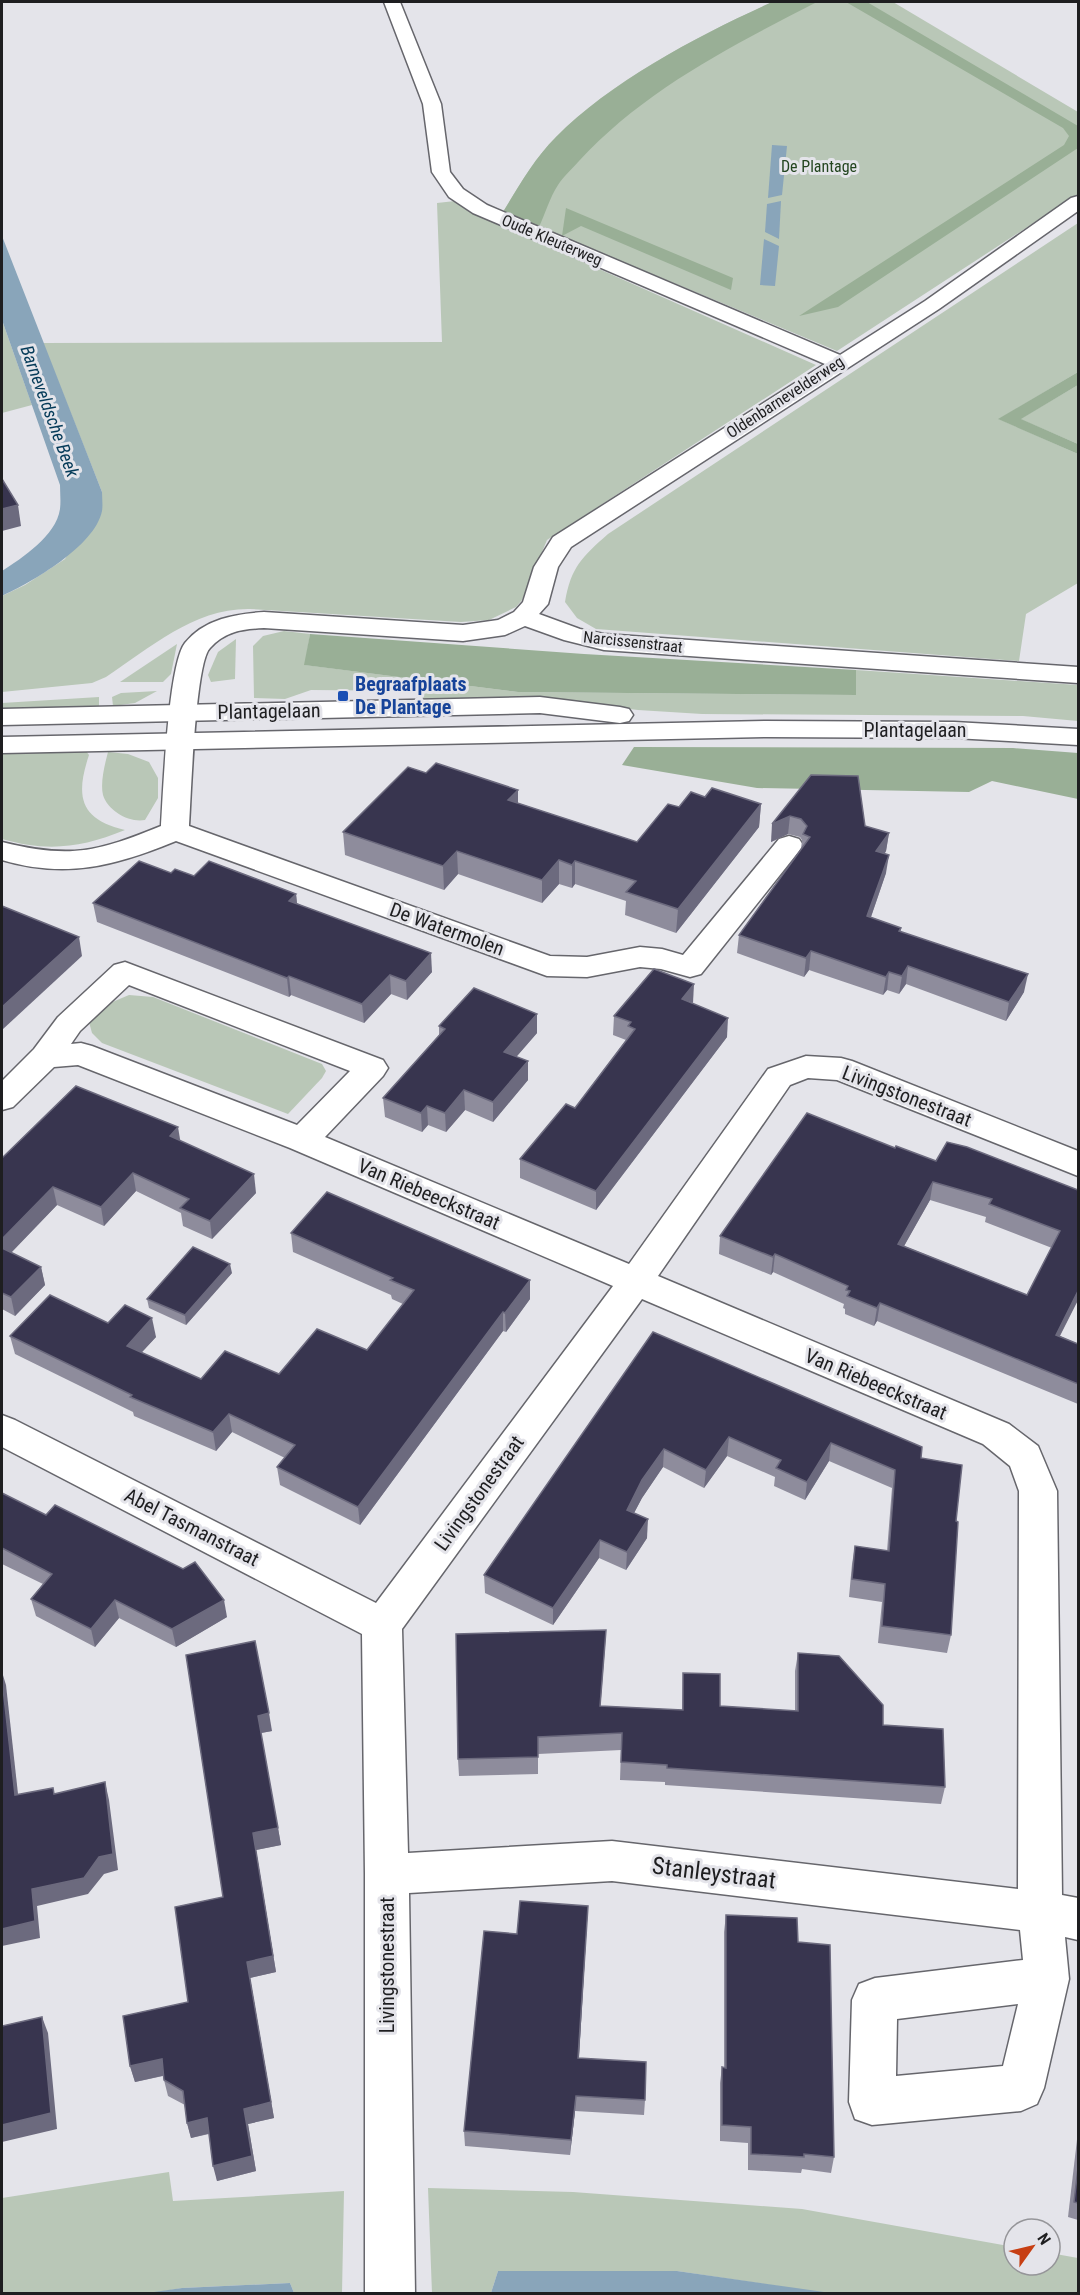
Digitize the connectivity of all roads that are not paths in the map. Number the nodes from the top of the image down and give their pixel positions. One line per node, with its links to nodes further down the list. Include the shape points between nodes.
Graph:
1 (392, 2): 3 (street, Oude Kleuterweg, via 432,104 441,172 456,193 480,209)
2 (1078, 202): 3 (street, Oldenbarnevelderweg, via 932,304)
3 (840, 362): 4 (street, Oldenbarnevelderweg, via 562,542 546,567 535,604)
4 (523, 617): 5 (street, Narcissenstraat, via 603,642); 6 (street, via 505,627 463,633 270,621 224,626 195,647)
5 (1078, 675)
6 (184, 712): 7 (street, Plantagelaan); 8 (street, Plantagelaan, via 540,705); 10 (street)
7 (2, 717)
8 (751, 729): 9 (street, Plantagelaan, via 1004,731); 10 (street, Plantagelaan)
9 (1078, 737)
10 (181, 739): 11 (street, Plantagelaan); 12 (street)
11 (2, 745)
12 (175, 831): 13 (street, De Watermolen, via 547,966 587,968 640,957 690,967); 14 (street, via 104,858 82,862 53,863)
13 (789, 845)
14 (2, 851)
15 (45, 1057): 16 (street); 17 (street, Van Riebeeckstraat, via 81,1054); 17 (street, via 69,1024 125,972 372,1068)
16 (2, 1098)
17 (302, 1140): 19 (street, Van Riebeeckstraat)
18 (1078, 1164): 19 (street, Livingstonestraat, via 841,1069 806,1067 778,1077)
19 (636, 1281): 21 (street, Livingstonestraat); 23 (street, Van Riebeeckstraat, via 996,1434 1025,1457 1038,1491)
20 (2, 1430): 21 (street, Abel Tasmanstraat)
21 (382, 1624): 22 (street, Livingstonestraat)
22 (387, 1874): 23 (street, Stanleystraat, via 612,1861); 25 (street, Livingstonestraat)
23 (1059, 1916): 24 (street)
24 (1047, 1979)
25 (390, 2294)

